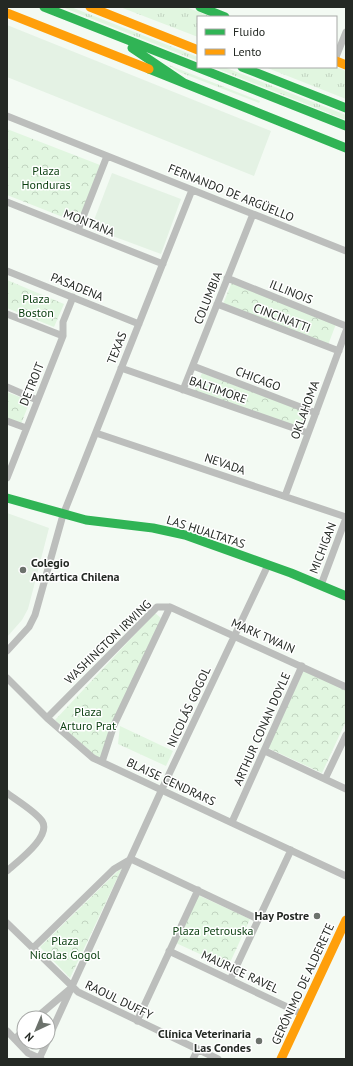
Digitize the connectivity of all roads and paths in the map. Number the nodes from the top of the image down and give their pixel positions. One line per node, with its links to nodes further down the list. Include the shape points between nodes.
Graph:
1 (44, 7): 6 (main road)
2 (90, 7): 8 (main road)
3 (200, 7): 5 (main road)
4 (7, 12): 13 (main road)
5 (222, 16)
6 (102, 30): 10 (main road); 13 (main road)
7 (346, 32): 9 (street)
8 (196, 49)
9 (337, 54)
10 (197, 67)
11 (199, 68): 16 (main road)
12 (245, 68): 14 (main road)
13 (184, 83): 17 (main road)
14 (346, 108)
15 (7, 116): 18 (street, FERNANDO DE ARGÜELLO)
16 (346, 126)
17 (346, 148)
18 (107, 156): 19 (street, FERNANDO DE ARGÜELLO); 22 (street)
19 (192, 190): 21 (street, FERNANDO DE ARGÜELLO); 24 (street, TEXAS)
20 (7, 202): 22 (street, MONTANA)
21 (253, 214): 23 (street, FERNANDO DE ARGÜELLO); 26 (street, COLUMBIA)
22 (78, 230): 24 (street, MONTANA)
23 (346, 251)
24 (163, 264): 30 (street, TEXAS)
25 (7, 271): 27 (street, PASADENA)
26 (228, 278): 28 (street, COLUMBIA); 31 (street, ILLINOIS)
27 (72, 297): 30 (street, PASADENA); 33 (street, DETROIT, via 63,322)
28 (217, 304): 34 (street, CINCINATTI); 35 (street, COLUMBIA)
29 (7, 314): 33 (street)
30 (139, 324): 36 (street, TEXAS)
31 (346, 326)
32 (346, 331): 34 (street, OKLAHOMA)
33 (63, 336): 39 (street, DETROIT)
34 (338, 351): 40 (street, OKLAHOMA)
35 (193, 366): 38 (street, COLUMBIA); 40 (street, CHICAGO)
36 (121, 368): 38 (street, BALTIMORE); 43 (street, TEXAS)
37 (7, 387): 39 (street)
38 (183, 390): 44 (street, BALTIMORE)
39 (37, 400): 42 (street, DETROIT)
40 (316, 413): 44 (street, OKLAHOMA)
41 (7, 422): 42 (street)
42 (26, 428): 45 (street, DETROIT)
43 (96, 433): 46 (street, NEVADA); 48 (street, TEXAS)
44 (308, 433): 46 (street, OKLAHOMA)
45 (7, 478)
46 (285, 496): 49 (street, NEVADA)
47 (7, 498): 48 (main road, LAS HUALTATAS)
48 (63, 515): 50 (main road, LAS HUALTATAS, via 169,531); 55 (street, TEXAS, via 35,615 29,628)
49 (346, 517): 51 (street, MICHIGAN)
50 (268, 565): 51 (main road, LAS HUALTATAS); 54 (street, NICOLÁS GOGOL)
51 (321, 585): 52 (main road, LAS HUALTATAS)
52 (346, 596)
53 (170, 607): 54 (street, MARK TWAIN); 59 (street, WASHINGTON IRWING, via 157,607); 62 (street, WASHINGTON IRWING, via 114,725)
54 (235, 635): 56 (street, MARK TWAIN); 64 (street, NICOLÁS GOGOL)
55 (7, 650)
56 (302, 666): 58 (street, MARK TWAIN); 61 (street, ARTHUR CONAN DOYLE)
57 (7, 678): 59 (street, BLAISE CENDRARS)
58 (346, 687)
59 (47, 718): 62 (street, BLAISE CENDRARS, via 93,758)
60 (346, 735): 63 (street)
61 (265, 750): 63 (street); 67 (street, ARTHUR CONAN DOYLE)
62 (102, 762): 64 (street, BLAISE CENDRARS)
63 (325, 779): 65 (street)
64 (162, 789): 67 (street, BLAISE CENDRARS); 69 (street, NICOLÁS GOGOL)
65 (346, 789)
66 (7, 793): 70 (street, via 40,819 44,830 41,838)
67 (232, 822): 68 (street, BLAISE CENDRARS)
68 (291, 850): 71 (street, BLAISE CENDRARS); 73 (street)
69 (131, 859): 72 (street); 76 (street, via 114,869); 79 (street, NICOLÁS GOGOL)
70 (7, 871)
71 (346, 876)
72 (198, 890): 73 (street); 77 (street)
73 (258, 919): 78 (street)
74 (346, 920): 81 (main road, GERÓNIMO DE ALDERETE)
75 (7, 923): 76 (street, RAOUL DUFFY)
76 (33, 948): 79 (street, RAOUL DUFFY)
77 (169, 951): 78 (street, MAURICE RAVEL); 82 (street)
78 (230, 980): 81 (street, MAURICE RAVEL)
79 (72, 988): 80 (street, NICOLÁS GOGOL); 82 (street, RAOUL DUFFY); 83 (street, NICOLÁS GOGOL)
80 (46, 1010)
81 (302, 1014): 90 (main road, GERÓNIMO DE ALDERETE)
82 (137, 1020): 86 (street, RAOUL DUFFY)
83 (56, 1022)
84 (7, 1031): 85 (street)
85 (15, 1039): 87 (street, via 28,1053)
86 (198, 1049): 88 (street); 89 (street, RAOUL DUFFY)
87 (40, 1059)
88 (193, 1059)
89 (218, 1059)
90 (281, 1059)

